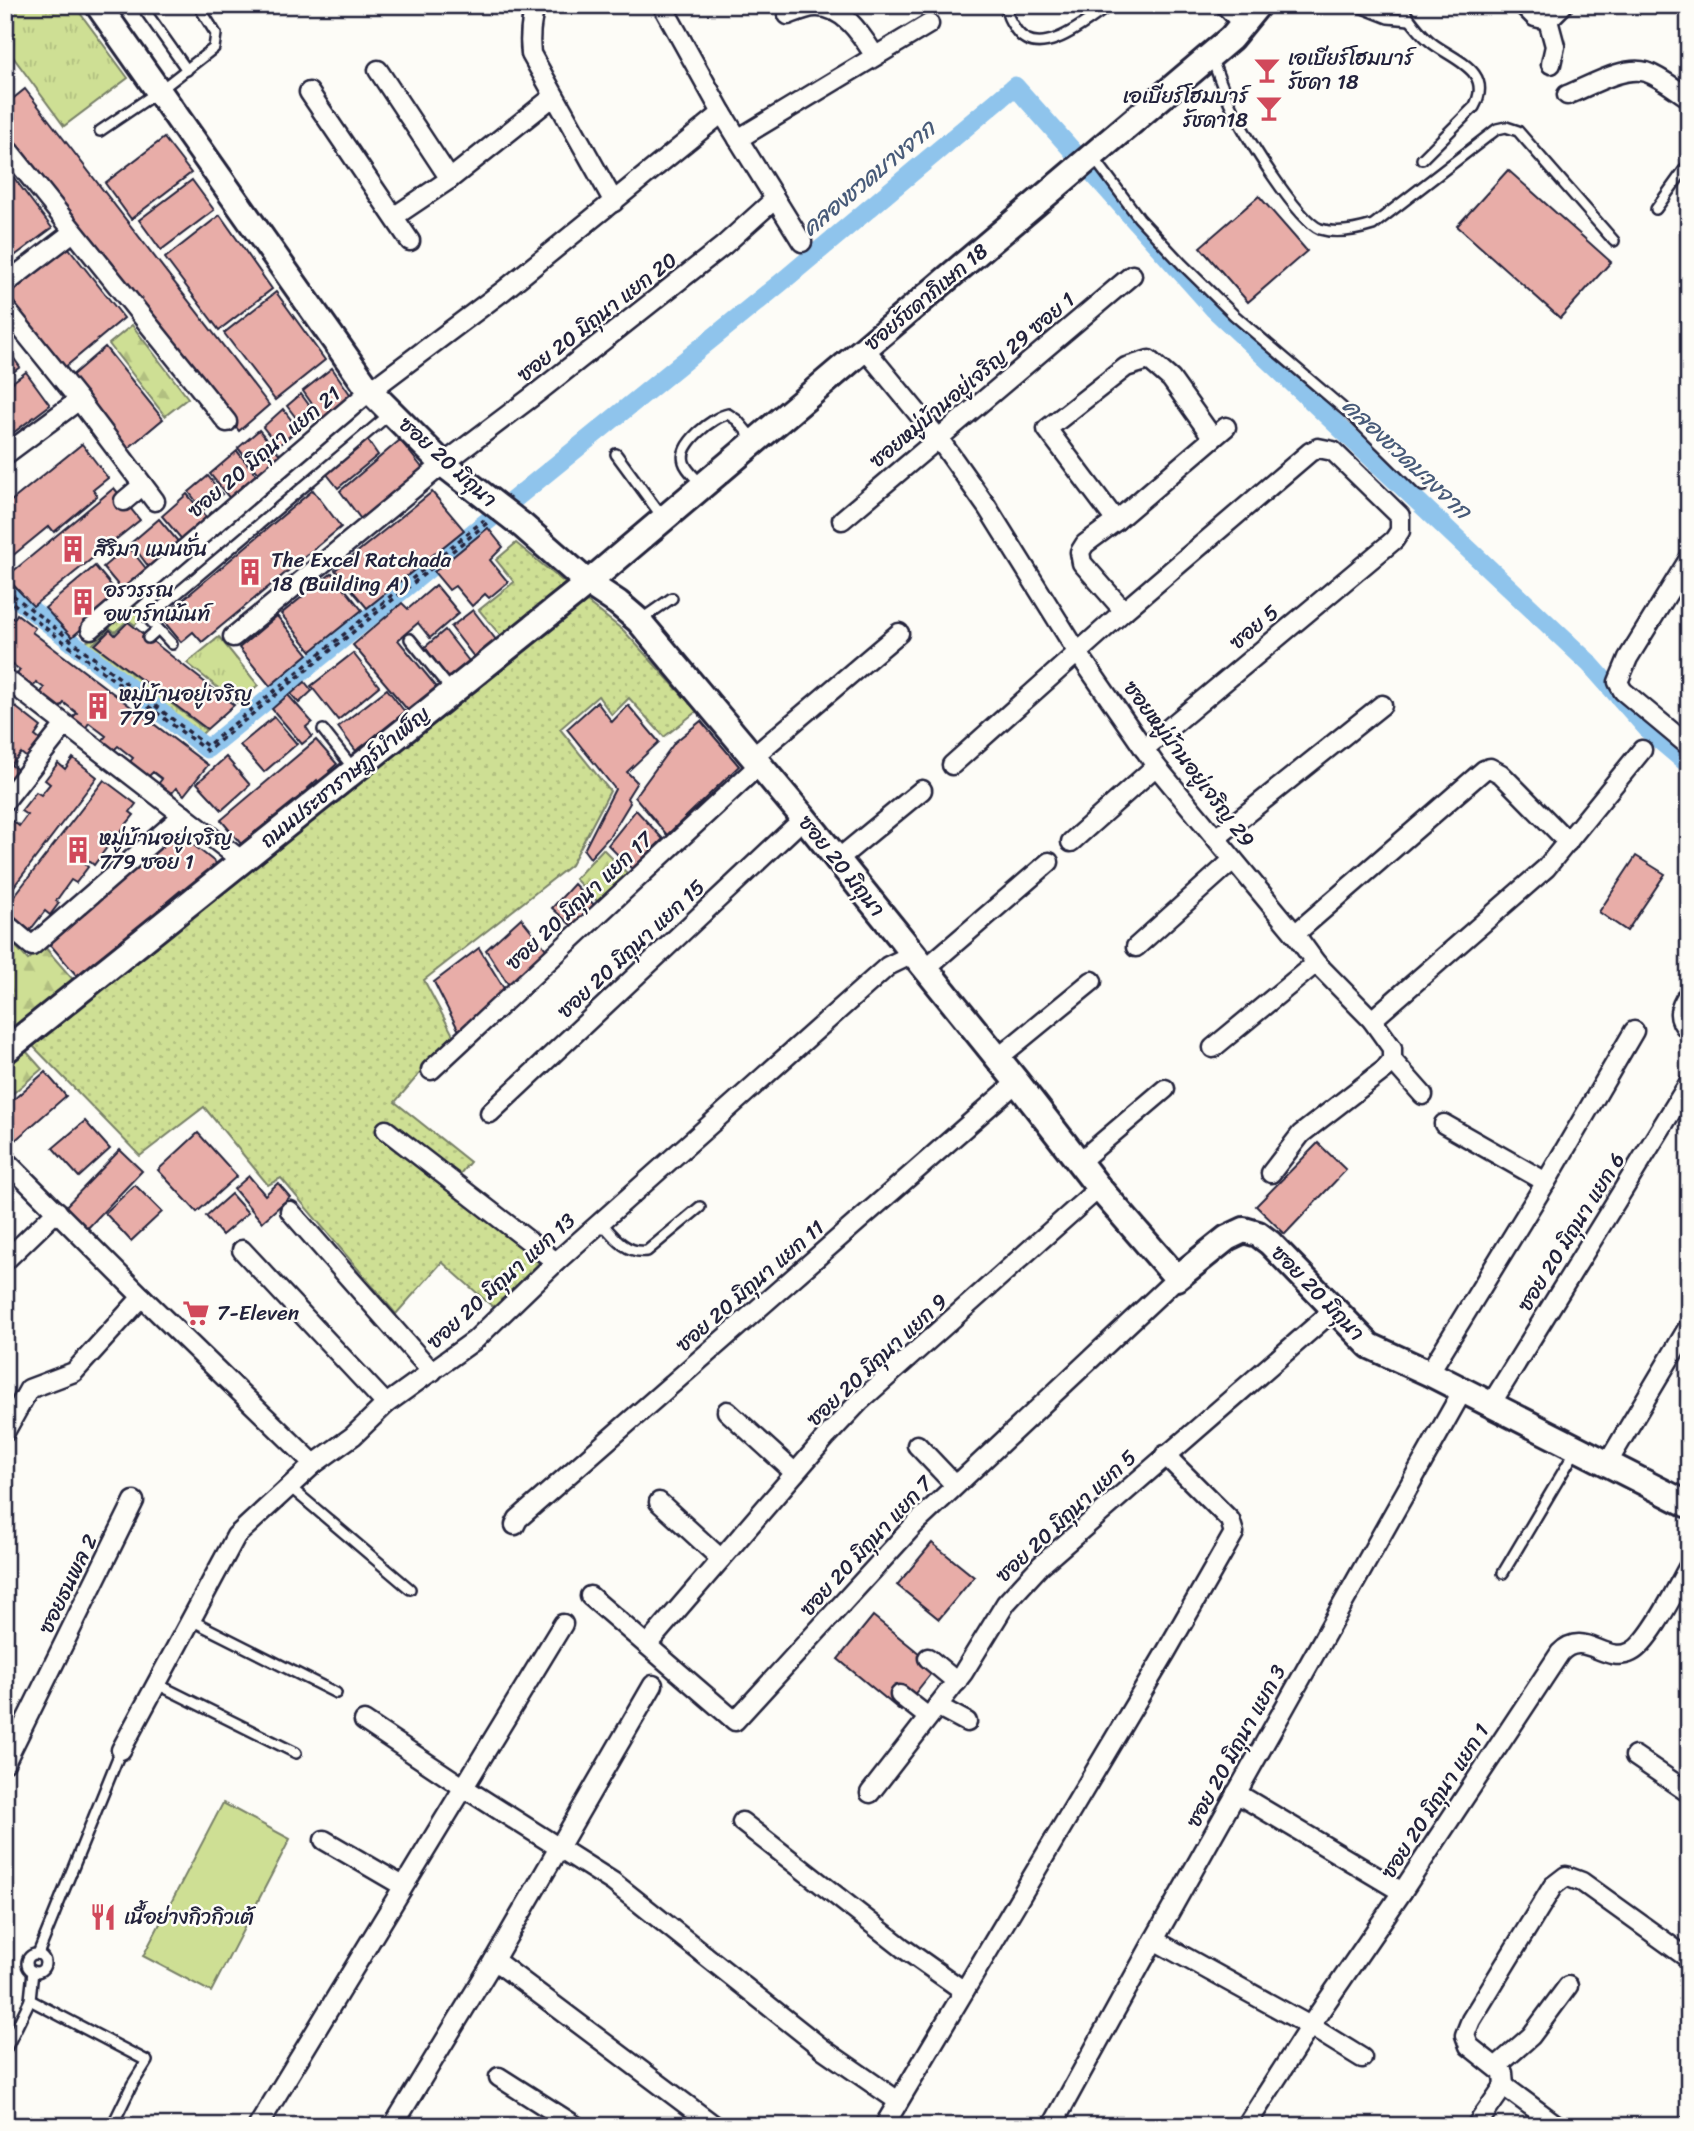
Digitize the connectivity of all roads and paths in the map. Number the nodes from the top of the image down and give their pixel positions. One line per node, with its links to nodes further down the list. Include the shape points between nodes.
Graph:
1 (98, 5): 23 (street, ซอย 20 มิถุนา)
2 (148, 5): 21 (lane, via 146,12)
3 (198, 5): 21 (lane, via 217,41)
4 (536, 5): 26 (street, via 531,54)
5 (662, 5): 28 (street)
6 (1009, 5): 7 (lane, via 1009,19 1019,34 1035,44 1075,29)
7 (1110, 5)
8 (1225, 5): 14 (street)
9 (1355, 5): 15 (lane, via 1388,18)
10 (1399, 5): 15 (lane)
11 (1524, 5): 16 (street, via 1535,17)
12 (1563, 5): 16 (street)
13 (788, 15): 19 (street, via 816,7 840,15 857,29)
14 (1251, 15): 18 (street, ซอยรัชดาภิเษก 18)
15 (1410, 20): 33 (lane, via 1429,41 1466,65 1479,83 1474,107)
16 (1548, 20): 20 (street, via 1555,46)
17 (929, 24): 19 (street)
18 (1210, 56): 32 (street, ซอยรัชดาภิเษก 18); 41 (lane, via 1250,141 1297,208 1321,229 1357,230 1373,225 1497,129 1506,127 1518,131)
19 (875, 57): 30 (street)
20 (1551, 64)
21 (187, 70): 23 (lane)
22 (378, 70): 35 (street)
23 (159, 91): 29 (lane); 48 (street, ซอย 20 มิถุนา)
24 (309, 92): 39 (street)
25 (1567, 95): 27 (street, via 1639,70)
26 (554, 96): 35 (street); 37 (street)
27 (1689, 98)
28 (722, 113): 30 (street); 37 (street, ซอย 20 มิถุนา แยก 21)
29 (100, 131)
30 (738, 139): 36 (street)
31 (7, 150): 40 (street)
32 (1091, 158): 47 (street, ซอยรัชดาภิเษก 18); 59 (lane, via 1182,264)
33 (1422, 159)
34 (1689, 163): 38 (lane)
35 (450, 179): 39 (street)
36 (775, 200): 43 (street); 56 (street, ซอย 20 มิถุนา แยก 20, via 628,322)
37 (614, 202): 48 (street, ซอย 20 มิถุนา แยก 21)
38 (1656, 209)
39 (394, 216): 42 (street)
40 (73, 232): 45 (street); 51 (street)
41 (1614, 241)
42 (411, 242)
43 (802, 242)
44 (1132, 275): 52 (street, ซอยหมู่บ้านอยู่เจริญ 29 ซอย 1)
45 (5, 284)
46 (5, 308): 49 (street)
47 (865, 349): 52 (street, ซอยหมู่บ้านอยู่เจริญ 29); 53 (street, ซอยรัชดาภิเษก 18)
48 (370, 391): 50 (street, ซอย 20 มิถุนา); 72 (street, ซอย 20 มิถุนา แยก 21)
49 (79, 400): 55 (street); 57 (street)
50 (392, 412): 56 (street, ซอย 20 มิถุนา); 73 (lane, via 148,618)
51 (227, 422)
52 (939, 439): 64 (street, ซอยหมู่บ้านอยู่เจริญ 29 ซอย 1); 79 (street, ซอยหมู่บ้านอยู่เจริญ 29)
53 (755, 441): 58 (street, ซอยรัชดาภิเษก 18); 58 (lane, via 737,420 728,414 719,416 684,451 684,463)
54 (616, 454): 63 (lane)
55 (5, 455)
56 (443, 464): 62 (street, ซอย 20 มิถุนา); 75 (street, ซอย 20 มิถุนา แยก 20)
57 (143, 485): 60 (street); 61 (street)
58 (702, 486): 63 (street, ซอยรัชดาภิเษก 18)
59 (1423, 486)
60 (124, 501)
61 (155, 501)
62 (503, 511): 67 (street, ซอย 20 มิถุนา); 68 (path, via 207,751)
63 (663, 519): 67 (street, ซอยรัชดาภิเษก 18)
64 (842, 520)
65 (1116, 521): 65 (street, via 1047,429 1126,367 1149,360 1220,433); 70 (street, via 1080,552 1082,563)
66 (1689, 559): 85 (street, via 1618,682)
67 (587, 583): 71 (street, ซอย 20 มิถุนา); 81 (street, ถนนประชาราษฎร์บำเพ็ญ)
68 (5, 597)
69 (672, 598): 71 (lane)
70 (1124, 611): 79 (street); 86 (street, ซอย 5, via 1318,448 1333,452 1400,516 1400,531 1394,540)
71 (639, 621): 88 (street, ซอย 20 มิถุนา)
72 (91, 629)
73 (164, 632): 76 (lane); 78 (lane)
74 (899, 633): 88 (street, ซอย 20 มิถุนา แยก 17)
75 (233, 637)
76 (148, 638)
77 (410, 639): 81 (lane)
78 (172, 644)
79 (1078, 653): 86 (street, ซอยหมู่บ้านอยู่เจริญ 29); 89 (street)
80 (5, 678): 83 (street)
81 (453, 691): 91 (street, ถนนประชาราษฎร์บำเพ็ญ)
82 (1382, 705): 96 (street)
83 (65, 724): 93 (street); 94 (street)
84 (323, 730): 91 (lane)
85 (1689, 746)
86 (1144, 749): 90 (street, ซอยหมู่บ้านอยู่เจริญ 29)
87 (1642, 750): 98 (street)
88 (756, 761): 95 (street, ซอย 20 มิถุนา); 117 (street, ซอย 20 มิถุนา แยก 17)
89 (952, 765)
90 (1156, 766): 96 (street, ซอยหมู่บ้านอยู่เจริญ 29); 97 (street)
91 (354, 769): 99 (street, ถนนประชาราษฎร์บำเพ็ญ)
92 (922, 790): 100 (street)
93 (5, 801)
94 (183, 815): 99 (street); 103 (street, via 32,946)
95 (804, 818): 100 (street, ซอย 20 มิถุนา); 122 (street, ซอย 20 มิถุนา แยก 15)
96 (1216, 838): 101 (street, ซอยหมู่บ้านอยู่เจริญ 29)
97 (1071, 842)
98 (1568, 842): 104 (street, via 1501,774 1484,770); 110 (street, via 1539,875)
99 (241, 860): 114 (street, ถนนประชาราษฎร์บำเพ็ญ)
100 (837, 860): 106 (street, ซอย 20 มิถุนา)
101 (1233, 860): 104 (street, ซอยหมู่บ้านอยู่เจริญ 29); 105 (street)
102 (1049, 862): 106 (street, ซอย 20 มิถุนา แยก 13, via 1013,895)
103 (5, 923)
104 (1295, 934): 107 (street, ซอยหมู่บ้านอยู่เจริญ 29)
105 (1136, 947)
106 (919, 962): 115 (street, ซอย 20 มิถุนา); 133 (street, ซอย 20 มิถุนา แยก 13, via 888,967)
107 (1316, 963): 110 (street, ซอยหมู่บ้านอยู่เจริญ 29); 113 (street)
108 (1092, 981): 115 (street)
109 (1689, 993): 112 (street, via 1679,1020)
110 (1372, 1020): 116 (street, ซอยหมู่บ้านอยู่เจริญ 29, via 1392,1048)
111 (1634, 1031): 128 (street)
112 (1689, 1031)
113 (1213, 1048)
114 (5, 1051)
115 (998, 1058): 118 (street, ซอย 20 มิถุนา)
116 (1392, 1060): 121 (street, ซอยหมู่บ้านอยู่เจริญ 29); 127 (street, via 1301,1134)
117 (431, 1070)
118 (1017, 1082): 126 (street, ซอย 20 มิถุนา); 159 (street, ซอย 20 มิถุนา แยก 11)
119 (1689, 1083): 145 (street, ซอย 20 มิถุนา แยก 6)
120 (1165, 1090): 126 (street)
121 (1423, 1095)
122 (490, 1112)
123 (1444, 1124): 128 (street)
124 (386, 1130): 136 (street)
125 (5, 1160): 132 (street)
126 (1079, 1162): 129 (street, ซอย 20 มิถุนา)
127 (1271, 1173)
128 (1546, 1182): 142 (street)
129 (1099, 1188): 137 (street, ซอย 20 มิถุนา); 153 (street, ซอย 20 มิถุนา แยก 9, via 859,1402)
130 (700, 1207): 133 (lane, via 648,1251 629,1249)
131 (290, 1211): 141 (street)
132 (57, 1212): 135 (street); 138 (street)
133 (601, 1222): 136 (street, ซอย 20 มิถุนา แยก 13)
134 (242, 1250): 144 (street)
135 (5, 1261)
136 (556, 1262): 141 (street, ซอย 20 มิถุนา แยก 13, via 475,1340)
137 (1177, 1278): 139 (street, ซอย 20 มิถุนา, via 1227,1237 1244,1230 1270,1242); 154 (street, ซอย 20 มิถุนา แยก 7)
138 (142, 1297): 147 (street, via 74,1372 29,1389); 151 (street)
139 (1335, 1309): 142 (street, ซอย 20 มิถุนา, via 1370,1346); 150 (street, ซอย 20 มิถุนา แยก 5)
140 (1689, 1326): 152 (street)
141 (432, 1373): 144 (street, ซอย 20 มิถุนา แยก 13)
142 (1429, 1373): 143 (street, ซอย 20 มิถุนา)
143 (1463, 1390): 145 (street, ซอย 20 มิถุนา); 183 (street, ซอย 20 มิถุนา แยก 3)
144 (386, 1404): 151 (street, ซอย 20 มิถุนา แยก 13)
145 (1491, 1404): 149 (street, ซอย 20 มิถุนา)
146 (727, 1411): 153 (street)
147 (5, 1432)
148 (917, 1445): 154 (street)
149 (1577, 1448): 152 (street, ซอย 20 มิถุนา); 162 (lane)
150 (1165, 1455): 169 (street, ซอย 20 มิถุนา แยก 5, via 1041,1565 1006,1603); 194 (street, via 1230,1520 1234,1533)
151 (314, 1464): 155 (street, ซอย 20 มิถุนา แยก 13)
152 (1607, 1464): 158 (street, ซอย 20 มิถุนา)
153 (795, 1474): 160 (street, ซอย 20 มิถุนา แยก 9)
154 (955, 1485): 167 (street, ซอย 20 มิถุนา แยก 7, via 735,1721)
155 (289, 1487): 163 (lane); 165 (street, ซอย 20 มิถุนา แยก 13, via 236,1536)
156 (134, 1501): 180 (street, ซอยธนพล 2)
157 (659, 1502): 160 (street)
158 (1689, 1505)
159 (515, 1525)
160 (721, 1559): 167 (street, ซอย 20 มิถุนา แยก 9)
161 (1689, 1566): 189 (street, ซอย 20 มิถุนา แยก 1, via 1646,1640 1632,1652 1616,1657 1577,1644 1560,1653)
162 (1503, 1573)
163 (410, 1589)
164 (590, 1596): 167 (street, ซอย 20 มิถุนา แยก 7)
165 (191, 1620): 170 (street, ซอย 20 มิถุนา แยก 13); 172 (lane)
166 (563, 1623): 181 (street)
167 (647, 1645)
168 (928, 1658): 169 (street)
169 (957, 1682): 174 (street, ซอย 20 มิถุนา แยก 5)
170 (156, 1685): 177 (street, ซอย 20 มิถุนา แยก 13); 178 (lane)
171 (653, 1685): 187 (street)
172 (336, 1693)
173 (900, 1695): 174 (street)
174 (933, 1712): 176 (street); 182 (street, ซอย 20 มิถุนา แยก 5)
175 (364, 1721): 181 (street)
176 (967, 1722)
177 (121, 1750): 195 (lane, via 38,1954 30,1956)
178 (296, 1753)
179 (1635, 1756): 184 (street)
180 (5, 1763)
181 (463, 1787): 187 (street); 188 (street)
182 (870, 1793)
183 (1236, 1793): 189 (street); 190 (street, ซอย 20 มิถุนา แยก 3)
184 (1689, 1793)
185 (742, 1822): 194 (street)
186 (324, 1840): 188 (street)
187 (559, 1849): 192 (street); 202 (street, via 614,1882 823,2049)
188 (403, 1886): 204 (street)
189 (1402, 1892): 196 (street, ซอย 20 มิถุนา แยก 1)
190 (1154, 1940): 196 (street); 209 (street, ซอย 20 มิถุนา แยก 3)
191 (1689, 1959): 199 (street, via 1582,1882 1566,1876 1553,1886 1465,2035 1469,2046)
192 (494, 1960): 205 (street); 207 (street)
193 (1568, 1986): 199 (street, via 1531,2036)
194 (964, 1991): 202 (street)
195 (30, 2000): 197 (lane); 203 (lane, via 147,2061)
196 (1310, 2025): 198 (street); 210 (street, ซอย 20 มิถุนา แยก 1)
197 (5, 2051)
198 (1362, 2058)
199 (1496, 2066): 201 (street, via 1503,2073)
200 (499, 2077): 206 (street)
201 (1504, 2086): 211 (street); 212 (street)
202 (898, 2101): 208 (street)
203 (112, 2126)
204 (258, 2126)
205 (393, 2126)
206 (576, 2126)
207 (715, 2126)
208 (884, 2126)
209 (1052, 2126)
210 (1246, 2126)
211 (1476, 2126)
212 (1558, 2126)

